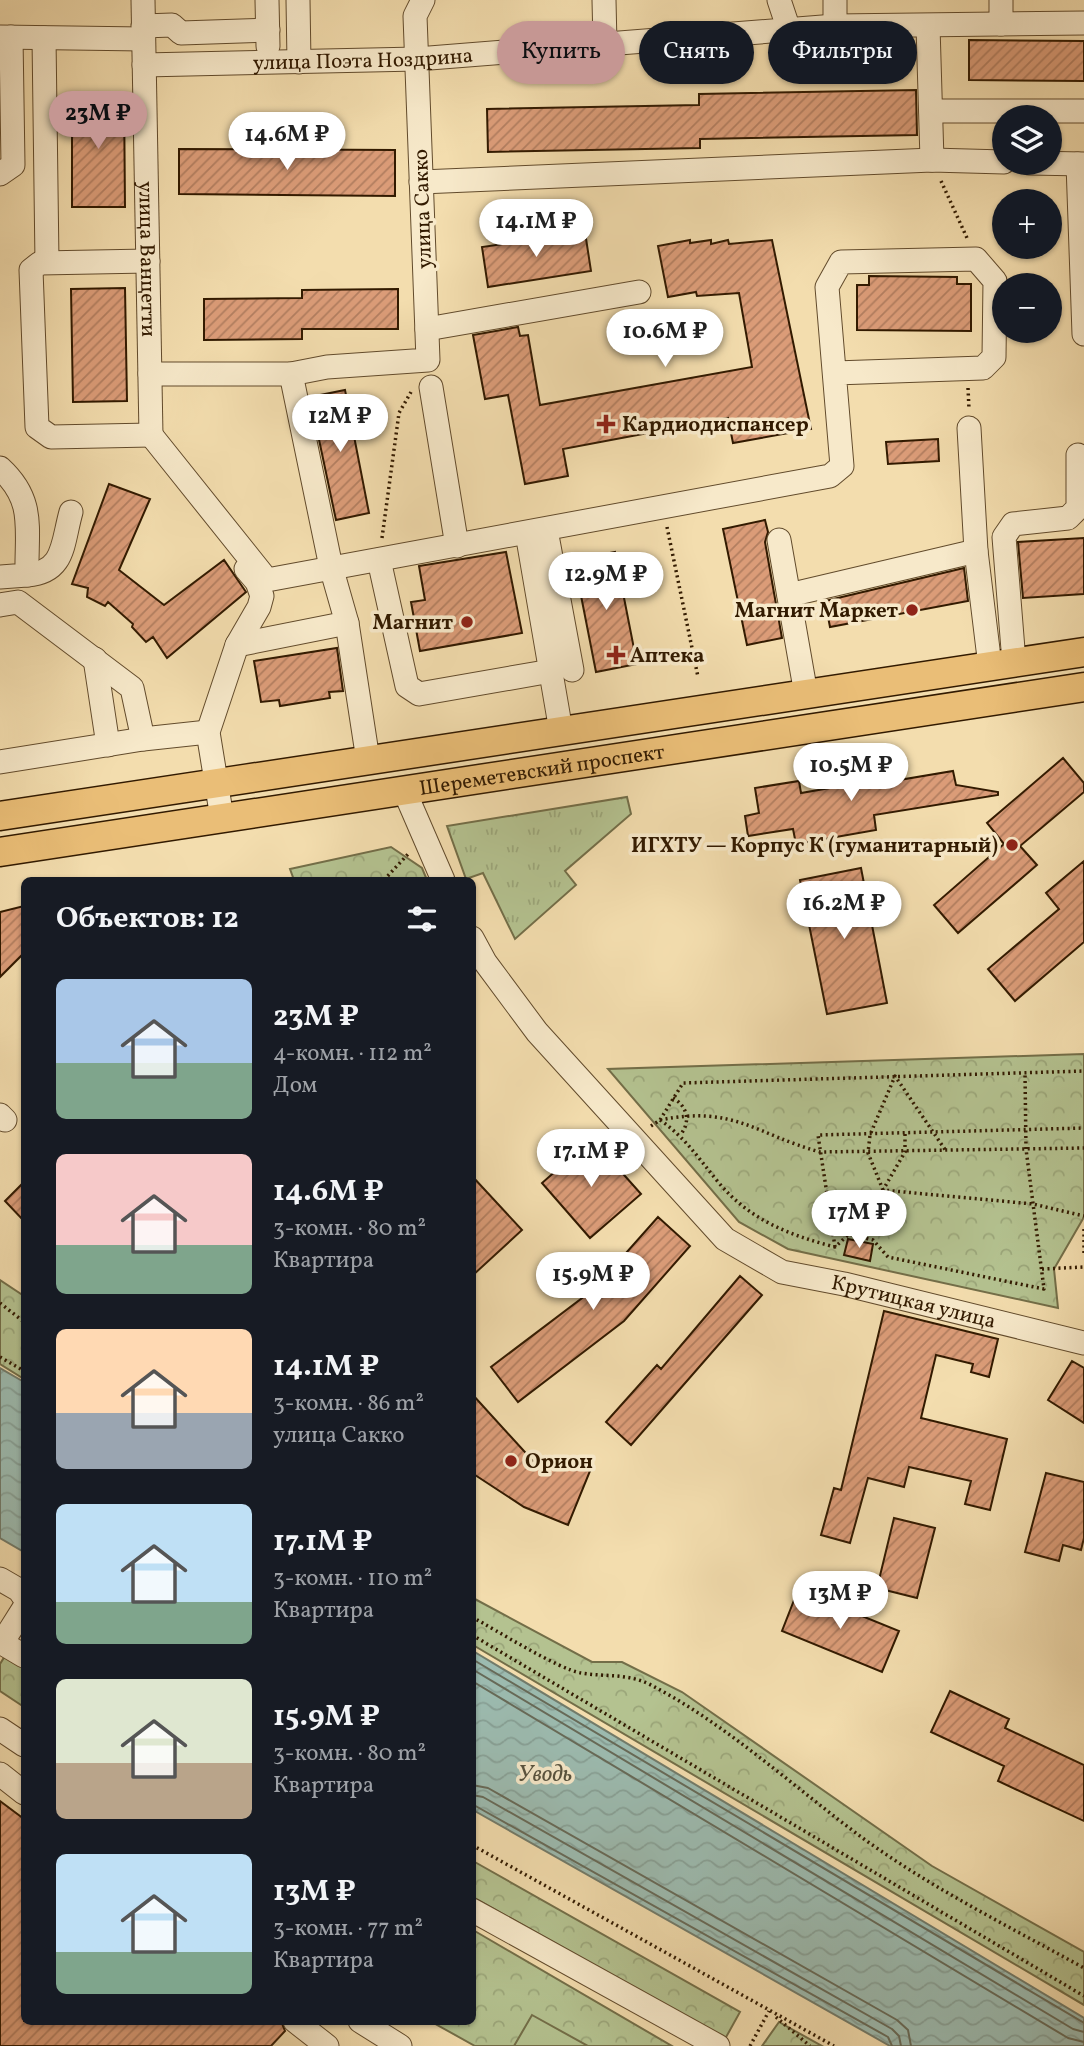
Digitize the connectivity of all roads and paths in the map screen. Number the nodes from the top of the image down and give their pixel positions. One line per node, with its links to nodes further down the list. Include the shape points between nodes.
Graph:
1 (143, 0): 17 (street, улица Ванцетти)
2 (267, 0): 16 (street)
3 (298, 0): 25 (street)
4 (423, 0): 23 (street, улица Сакко, via 415,16)
5 (604, 0): 9 (street)
6 (779, 0): 10 (street)
7 (835, 0): 11 (street)
8 (1001, 0): 13 (street)
9 (604, 21)
10 (786, 21)
11 (835, 21)
12 (1084, 23): 13 (street, улица Поэта Ноздрина)
13 (1001, 24): 15 (street, улица Поэта Ноздрина)
14 (917, 26): 15 (street, улица Поэта Ноздрина)
15 (928, 26): 27 (street)
16 (268, 30): 17 (street, via 181,33 172,25); 24 (street)
17 (143, 32): 20 (street); 26 (street, улица Ванцетти)
18 (768, 32): 21 (street, улица Поэта Ноздрина)
19 (5, 37): 20 (street); 33 (street, via 13,165)
20 (44, 38): 37 (street)
21 (625, 42)
22 (497, 53): 23 (street, улица Поэта Ноздрина)
23 (417, 59): 25 (street, улица Поэта Ноздрина); 34 (street, улица Сакко)
24 (268, 62): 25 (street, улица Поэта Ноздрина); 26 (street, улица Поэта Ноздрина)
25 (299, 62)
26 (144, 65): 36 (street, улица Ванцетти)
27 (931, 111): 28 (street); 29 (street)
28 (1084, 111)
29 (932, 160): 30 (street); 34 (street); 35 (path)
30 (992, 162)
31 (1062, 164): 32 (street)
32 (1081, 164): 40 (street)
33 (0, 174)
34 (421, 182): 39 (street, улица Сакко)
35 (976, 259): 42 (street, via 995,281 994,357 983,368); 43 (street, via 841,262 827,287)
36 (148, 261): 37 (street); 44 (street, улица Ванцетти)
37 (47, 262): 48 (street, via 31,270 37,427 51,437)
38 (639, 292): 39 (street)
39 (427, 330): 41 (street, улица Сакко)
40 (1084, 334)
41 (428, 360): 45 (street); 58 (path, via 399,414)
42 (968, 369): 43 (street); 47 (path)
43 (835, 373): 51 (street, via 842,466 830,476)
44 (150, 374): 45 (street); 48 (street, улица Ванцетти)
45 (291, 374): 59 (street)
46 (431, 387): 56 (street)
47 (969, 428): 57 (street)
48 (151, 435): 59 (street, via 267,580)
49 (1078, 455): 68 (street, via 1078,508 1068,518 1013,524 1004,537)
50 (0, 468): 60 (street, via 18,484 25,500)
51 (663, 508): 54 (street); 70 (path)
52 (71, 512): 60 (street, via 55,566 44,574)
53 (211, 530): 65 (street, via 257,582 262,596)
54 (536, 532): 56 (street); 69 (street)
55 (779, 540): 62 (street)
56 (457, 546): 58 (street)
57 (976, 551): 62 (street); 68 (street)
58 (379, 561): 59 (street); 69 (street, via 407,686 419,694)
59 (331, 567): 64 (street)
60 (27, 575): 61 (street)
61 (0, 577)
62 (789, 595): 72 (street)
63 (0, 605): 67 (street, via 18,602)
64 (347, 623): 65 (street); 78 (street)
65 (237, 645): 74 (street)
66 (1084, 652): 68 (main road, Шереметевский проспект)
67 (96, 659): 75 (street, via 132,688); 76 (street)
68 (1002, 664): 72 (main road, Шереметевский проспект)
69 (561, 670): 73 (street)
70 (698, 677)
71 (1084, 687): 81 (main road, Шереметевский проспект)
72 (806, 694): 73 (main road, Шереметевский проспект)
73 (561, 731): 77 (main road, Шереметевский проспект)
74 (208, 732): 75 (street); 80 (street)
75 (143, 739): 76 (street)
76 (108, 745): 79 (street)
77 (398, 756): 78 (main road, Шереметевский проспект); 81 (main road)
78 (368, 760): 80 (main road, Шереметевский проспект)
79 (0, 762)
80 (217, 783): 82 (main road, Шереметевский проспект); 83 (street)
81 (404, 790): 83 (main road, Шереметевский проспект); 87 (street)
82 (0, 816)
83 (222, 818): 85 (main road, Шереметевский проспект)
84 (411, 851): 86 (path)
85 (0, 852)
86 (387, 877)
87 (442, 877)
88 (476, 945): 118 (street, Крутицкая улица, via 537,1032 725,1239 782,1272)
89 (1084, 1071): 90 (path)
90 (1025, 1073): 91 (path); 96 (path)
91 (895, 1076): 92 (path, via 683,1083); 97 (path); 100 (path)
92 (673, 1098): 93 (path); 94 (path)
93 (686, 1114): 94 (path); 98 (path); 104 (path, via 746,1122)
94 (660, 1120): 98 (path)
95 (1084, 1128): 96 (path)
96 (1026, 1130): 97 (path); 102 (path)
97 (934, 1133): 99 (path); 103 (path)
98 (681, 1134): 112 (path, via 719,1184 749,1212 793,1236)
99 (905, 1134): 100 (path); 105 (path)
100 (870, 1135): 104 (path, via 818,1135); 106 (path)
101 (1084, 1148): 102 (path)
102 (1027, 1149): 103 (path); 108 (path)
103 (946, 1151): 105 (path)
104 (820, 1152): 106 (path); 112 (path)
105 (905, 1152): 106 (path); 107 (path)
106 (868, 1153): 107 (path)
107 (883, 1190): 108 (path); 111 (path)
108 (1034, 1204): 109 (path); 115 (path)
109 (1084, 1216)
110 (1084, 1228): 113 (path)
111 (849, 1234): 112 (path); 115 (path, via 873,1240 887,1257 1044,1289)
112 (835, 1247)
113 (1084, 1255)
114 (1084, 1267): 115 (path)
115 (1042, 1269)
116 (0, 1304): 117 (path)
117 (21, 1320)
118 (1084, 1343)
119 (0, 1357): 120 (path)
120 (21, 1369)
121 (0, 1579): 122 (street)
122 (21, 1593)
123 (21, 1613): 126 (street, via 2,1643)
124 (476, 1619): 133 (path, via 579,1673 618,1675 646,1683 691,1709 921,1877)
125 (476, 1637): 134 (path)
126 (21, 1654)
127 (0, 1729): 128 (street)
128 (21, 1743)
129 (0, 1774): 130 (street)
130 (21, 1791)
131 (476, 1847): 135 (path)
132 (476, 1912): 140 (street)
133 (1084, 1968)
134 (1084, 1996)
135 (769, 2011): 141 (path); 142 (path); 143 (path)
136 (300, 2025): 138 (street)
137 (366, 2025): 139 (street)
138 (327, 2046)
139 (400, 2046)
140 (718, 2046)
141 (750, 2046)
142 (810, 2046)
143 (834, 2046)

